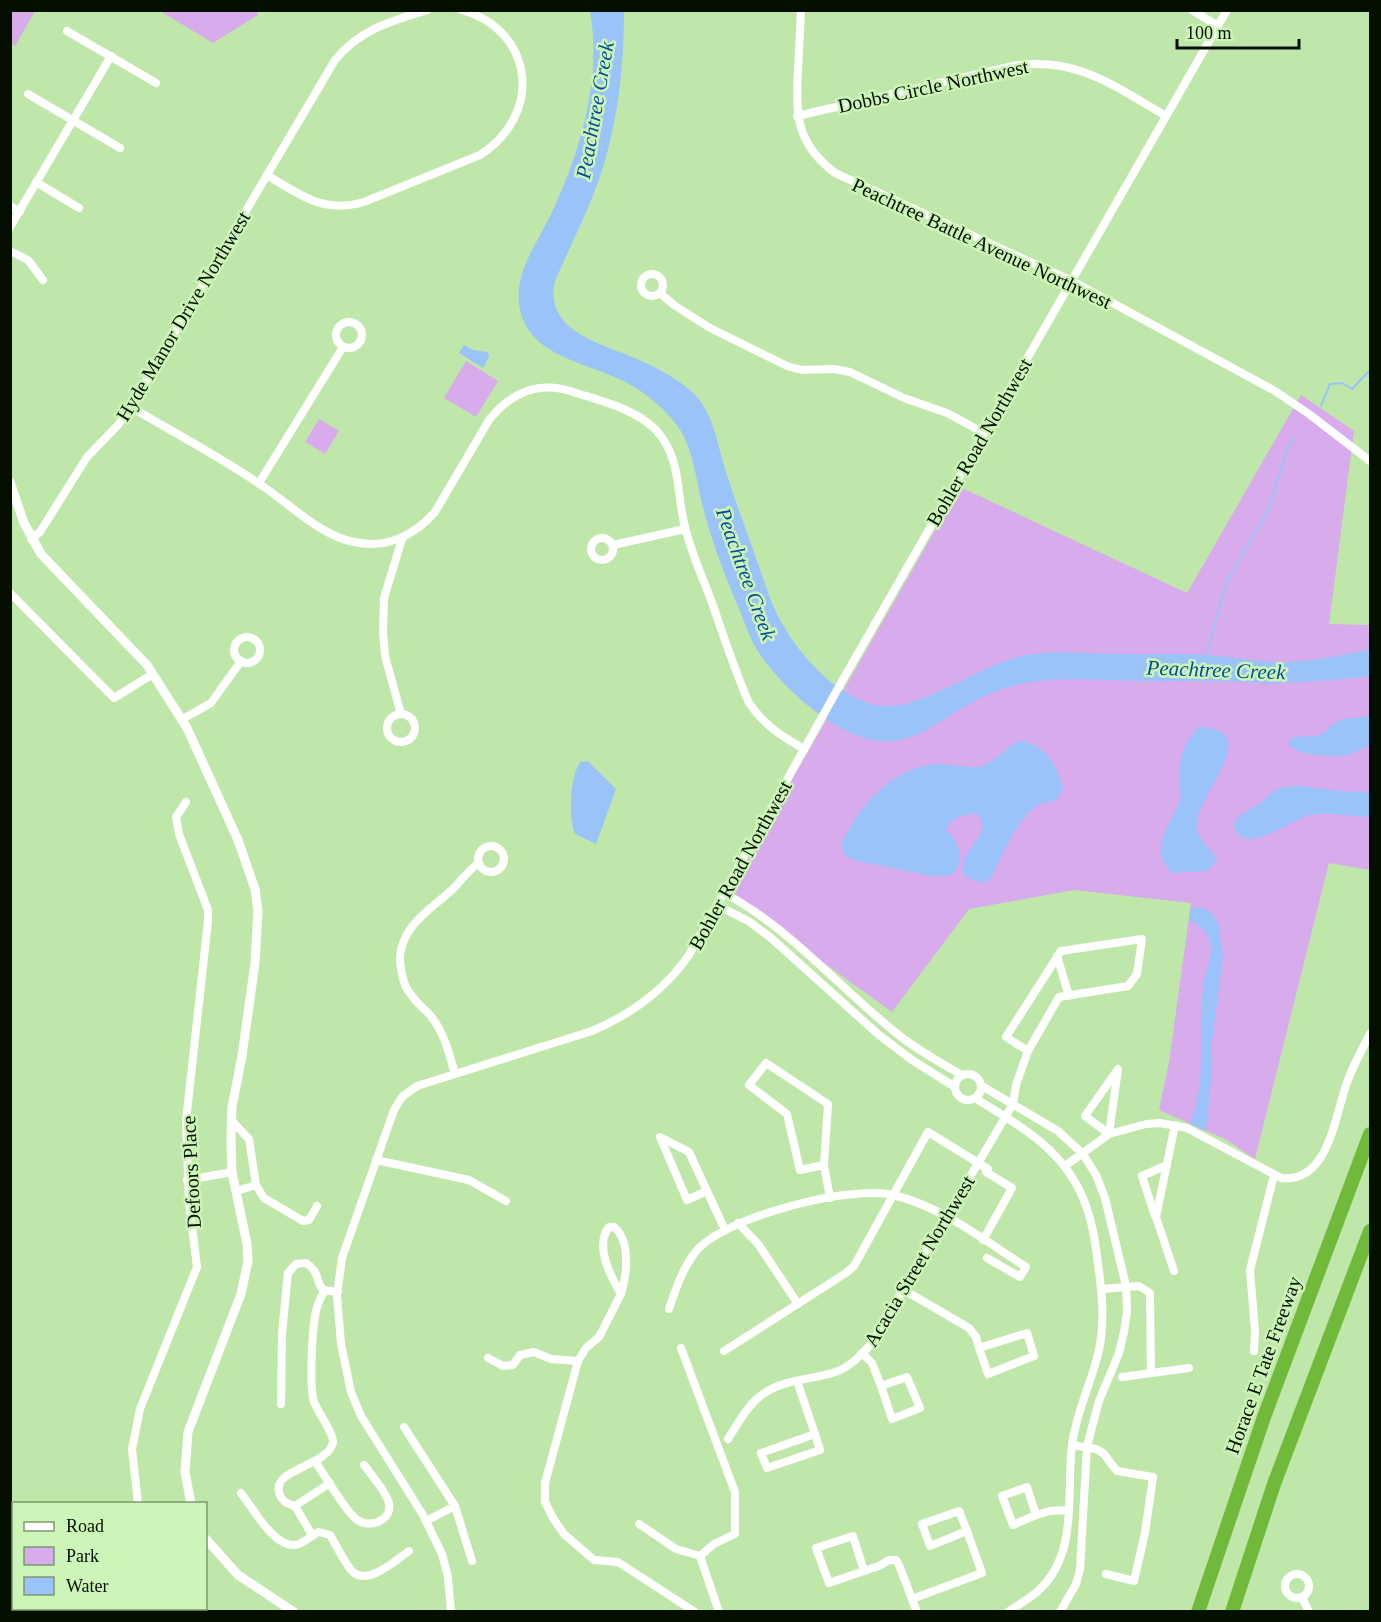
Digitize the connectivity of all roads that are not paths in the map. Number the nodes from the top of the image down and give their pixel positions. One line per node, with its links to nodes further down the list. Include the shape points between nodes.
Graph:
1 (427, 10): 15 (street, Hyde Manor Drive Northwest, via 370,30 342,51)
2 (462, 10): 15 (street, via 492,24 515,51 520,66 519,110 493,147 375,198 345,206 311,201)
3 (801, 10): 11 (street, Peachtree Battle Avenue Northwest)
4 (1192, 10): 6 (street)
5 (1227, 10): 6 (street, Bohler Road Northwest)
6 (1218, 26): 12 (street, Bohler Road Northwest)
7 (67, 31): 8 (street)
8 (111, 56): 9 (street); 13 (street)
9 (156, 83)
10 (28, 94): 13 (street)
11 (797, 116): 12 (street, Dobbs Circle Northwest, via 1040,63 1090,74); 23 (street, Peachtree Battle Avenue Northwest, via 809,147 835,173)
12 (1166, 116): 23 (street, Bohler Road Northwest)
13 (73, 120): 14 (street); 16 (street)
14 (120, 148)
15 (267, 175): 26 (street, Hyde Manor Drive Northwest)
16 (36, 182): 18 (street); 19 (street)
17 (10, 206): 19 (street)
18 (79, 208)
19 (20, 212): 20 (street)
20 (10, 227)
21 (10, 250): 22 (street, via 28,260)
22 (43, 280)
23 (1071, 281): 27 (street, Bohler Road Northwest); 28 (street, Peachtree Battle Avenue Northwest, via 1272,390)
24 (660, 293): 27 (street, via 710,328 787,366 850,372 947,413)
25 (343, 347): 30 (street)
26 (131, 407): 30 (street); 33 (street, Hyde Manor Drive Northwest, via 87,457)
27 (984, 434): 40 (street, Bohler Road Northwest)
28 (1371, 461)
29 (10, 482): 33 (street)
30 (259, 483): 32 (street, via 339,538 368,544)
31 (685, 529): 32 (street, via 675,463 654,428 623,409 566,389 546,387 521,392 500,407 435,512); 34 (street); 40 (street, via 749,703 769,727)
32 (402, 539): 38 (street, via 384,598 383,632 385,656)
33 (31, 540): 37 (street)
34 (613, 545)
35 (10, 593): 37 (street, via 114,698)
36 (241, 662): 39 (street, via 211,703)
37 (153, 674): 39 (street)
38 (401, 714)
39 (181, 720): 56 (street, via 238,840 258,910 255,963)
40 (804, 749): 43 (street, Bohler Road Northwest)
41 (186, 802): 68 (street, Defoors Place, via 176,817 208,910 186,1120)
42 (479, 863): 49 (street, via 414,924 400,955 405,986 440,1030)
43 (724, 893): 44 (street, Bohler Road Northwest); 50 (street, via 782,931 901,1037)
44 (717, 905): 49 (street, Bohler Road Northwest, via 677,973 630,1012 592,1031); 52 (street, via 771,938 879,1035)
45 (1058, 956): 46 (street); 46 (street, via 1061,951 1142,939 1137,974 1128,986); 48 (street, via 1006,1037)
46 (1069, 996): 48 (street, Acacia Street Northwest, via 1059,997)
47 (1371, 1034): 67 (street, via 1348,1080 1327,1146 1314,1165 1296,1178)
48 (1028, 1051): 54 (street, Acacia Street Northwest)
49 (454, 1074): 61 (street, Bohler Road Northwest, via 417,1086 402,1097)
50 (962, 1075): 51 (street, via 975,1075); 52 (street)
51 (981, 1086): 53 (street); 54 (street)
52 (955, 1087): 53 (street, via 961,1098)
53 (975, 1098): 55 (street)
54 (1013, 1104): 55 (street, Acacia Street Northwest); 60 (street, via 1058,1131)
55 (1005, 1117): 62 (street, Acacia Street Northwest); 65 (street, via 1040,1139)
56 (231, 1120): 66 (street); 69 (street, via 249,1139)
57 (1175, 1125): 58 (street, via 1146,1124); 64 (street); 67 (street, via 1208,1138)
58 (1109, 1134): 58 (street, via 1084,1116 1118,1069 1115,1090); 60 (street)
59 (1371, 1134): 139 (highway, Horace E Tate Freeway, via 1264,1417)
60 (1083, 1154): 65 (street); 84 (street, via 1105,1198)
61 (376, 1160): 74 (street, via 469,1180); 88 (street, Bohler Road Northwest, via 347,1241)
62 (979, 1162): 72 (street, via 928,1132); 76 (street, Acacia Street Northwest); 81 (street, via 988,1169 986,1172 1012,1188)
63 (824, 1165): 63 (street, via 828,1104 766,1063 749,1085 787,1114 800,1170); 73 (street)
64 (1167, 1165): 77 (street); 77 (street, via 1142,1176)
65 (1065, 1166): 85 (street, via 1089,1214)
66 (232, 1172): 68 (street); 70 (street)
67 (1274, 1175): 95 (street, via 1250,1270)
68 (188, 1180): 114 (street, Defoors Place, via 197,1267 140,1409 132,1449)
69 (256, 1185): 70 (street); 75 (street, via 264,1198 303,1221 309,1220)
70 (236, 1191): 115 (street, via 247,1244 246,1276 188,1432 185,1472)
71 (707, 1191): 71 (street, via 689,1152 660,1137 687,1200); 79 (street)
72 (894, 1195): 73 (street, via 862,1193); 76 (street); 90 (street, via 854,1266)
73 (830, 1198): 78 (street)
74 (506, 1201)
75 (317, 1206)
76 (946, 1217): 81 (street); 87 (street, Acacia Street Northwest)
77 (1156, 1217): 83 (street)
78 (738, 1223): 79 (street); 90 (street, via 758,1244)
79 (725, 1230): 91 (street, via 693,1255)
80 (1371, 1231): 140 (highway, via 1274,1484)
81 (983, 1240): 82 (street, via 1026,1267 1020,1277)
82 (987, 1258)
83 (1174, 1271)
84 (1126, 1286): 85 (street); 100 (street, via 1139,1286 1149,1293); 109 (street, via 1127,1312 1119,1353 1099,1401)
85 (1102, 1289): 108 (street, via 1100,1348)
86 (325, 1290): 88 (street); 104 (street, via 311,1266 300,1263 291,1268 286,1282 282,1334); 110 (street, via 317,1306 314,1327 312,1385 314,1400 333,1443)
87 (904, 1290): 93 (street, via 969,1328); 96 (street, Acacia Street Northwest)
88 (338, 1292): 120 (street, Bohler Road Northwest, via 341,1344 351,1392 361,1416)
89 (621, 1294): 89 (street, via 605,1261 603,1243 609,1227 619,1231 623,1242 626,1274); 98 (street, via 599,1337)
90 (798, 1304): 94 (street)
91 (669, 1309)
92 (681, 1348): 126 (street, via 735,1492 735,1534)
93 (980, 1348): 93 (street, via 1027,1333 1035,1356 988,1374)
94 (724, 1351)
95 (1254, 1351)
96 (862, 1353): 102 (street, Acacia Street Northwest, via 839,1371); 103 (street, via 872,1363)
97 (488, 1358): 98 (street, via 504,1366 534,1352 551,1359)
98 (578, 1360): 134 (street, via 545,1483 545,1502 564,1534 594,1560 618,1562)
99 (1189, 1368): 100 (street)
100 (1151, 1373): 101 (street)
101 (1122, 1377)
102 (797, 1381): 106 (street); 107 (street, Acacia Street Northwest, via 758,1398)
103 (880, 1386): 103 (street, via 892,1419 920,1408 907,1377)
104 (281, 1404)
105 (405, 1427): 117 (street)
106 (815, 1434): 106 (street, via 820,1450 767,1468 761,1453)
107 (728, 1440)
108 (1072, 1444): 109 (street); 118 (street)
109 (1087, 1446): 129 (street, via 1103,1453 1117,1471 1154,1478 1134,1581); 138 (street, via 1080,1570)
110 (315, 1461): 112 (street); 116 (street, via 279,1483 280,1497)
111 (364, 1465): 112 (street, via 389,1502 389,1510 379,1522 369,1525 354,1518)
112 (330, 1483): 116 (street)
113 (241, 1493): 123 (street, via 278,1542 298,1544)
114 (138, 1502)
115 (191, 1502)
116 (295, 1506): 123 (street)
117 (455, 1506): 120 (street); 127 (street)
118 (1069, 1510): 119 (street); 137 (street, via 1068,1533 1057,1566 1038,1591)
119 (1036, 1515): 119 (street, via 1013,1525 1002,1497 1027,1487)
120 (426, 1521): 133 (street, Bohler Road Northwest, via 446,1566)
121 (639, 1524): 126 (street, via 676,1549)
122 (967, 1532): 122 (street, via 930,1546 922,1524 959,1511); 131 (street, via 982,1573)
123 (312, 1535): 125 (street, via 330,1534 359,1576 372,1576)
124 (207, 1540): 132 (street, via 238,1575)
125 (409, 1551)
126 (700, 1556): 135 (street)
127 (472, 1561)
128 (864, 1571): 128 (street, via 853,1536 816,1548 829,1583); 131 (street, via 896,1560)
129 (1106, 1574)
130 (1302, 1597): 141 (street)
131 (912, 1599): 136 (street)
132 (294, 1611)
133 (451, 1611)
134 (695, 1611)
135 (719, 1611)
136 (917, 1611)
137 (1008, 1611)
138 (1060, 1611)
139 (1198, 1611)
140 (1232, 1611)
141 (1309, 1611)

